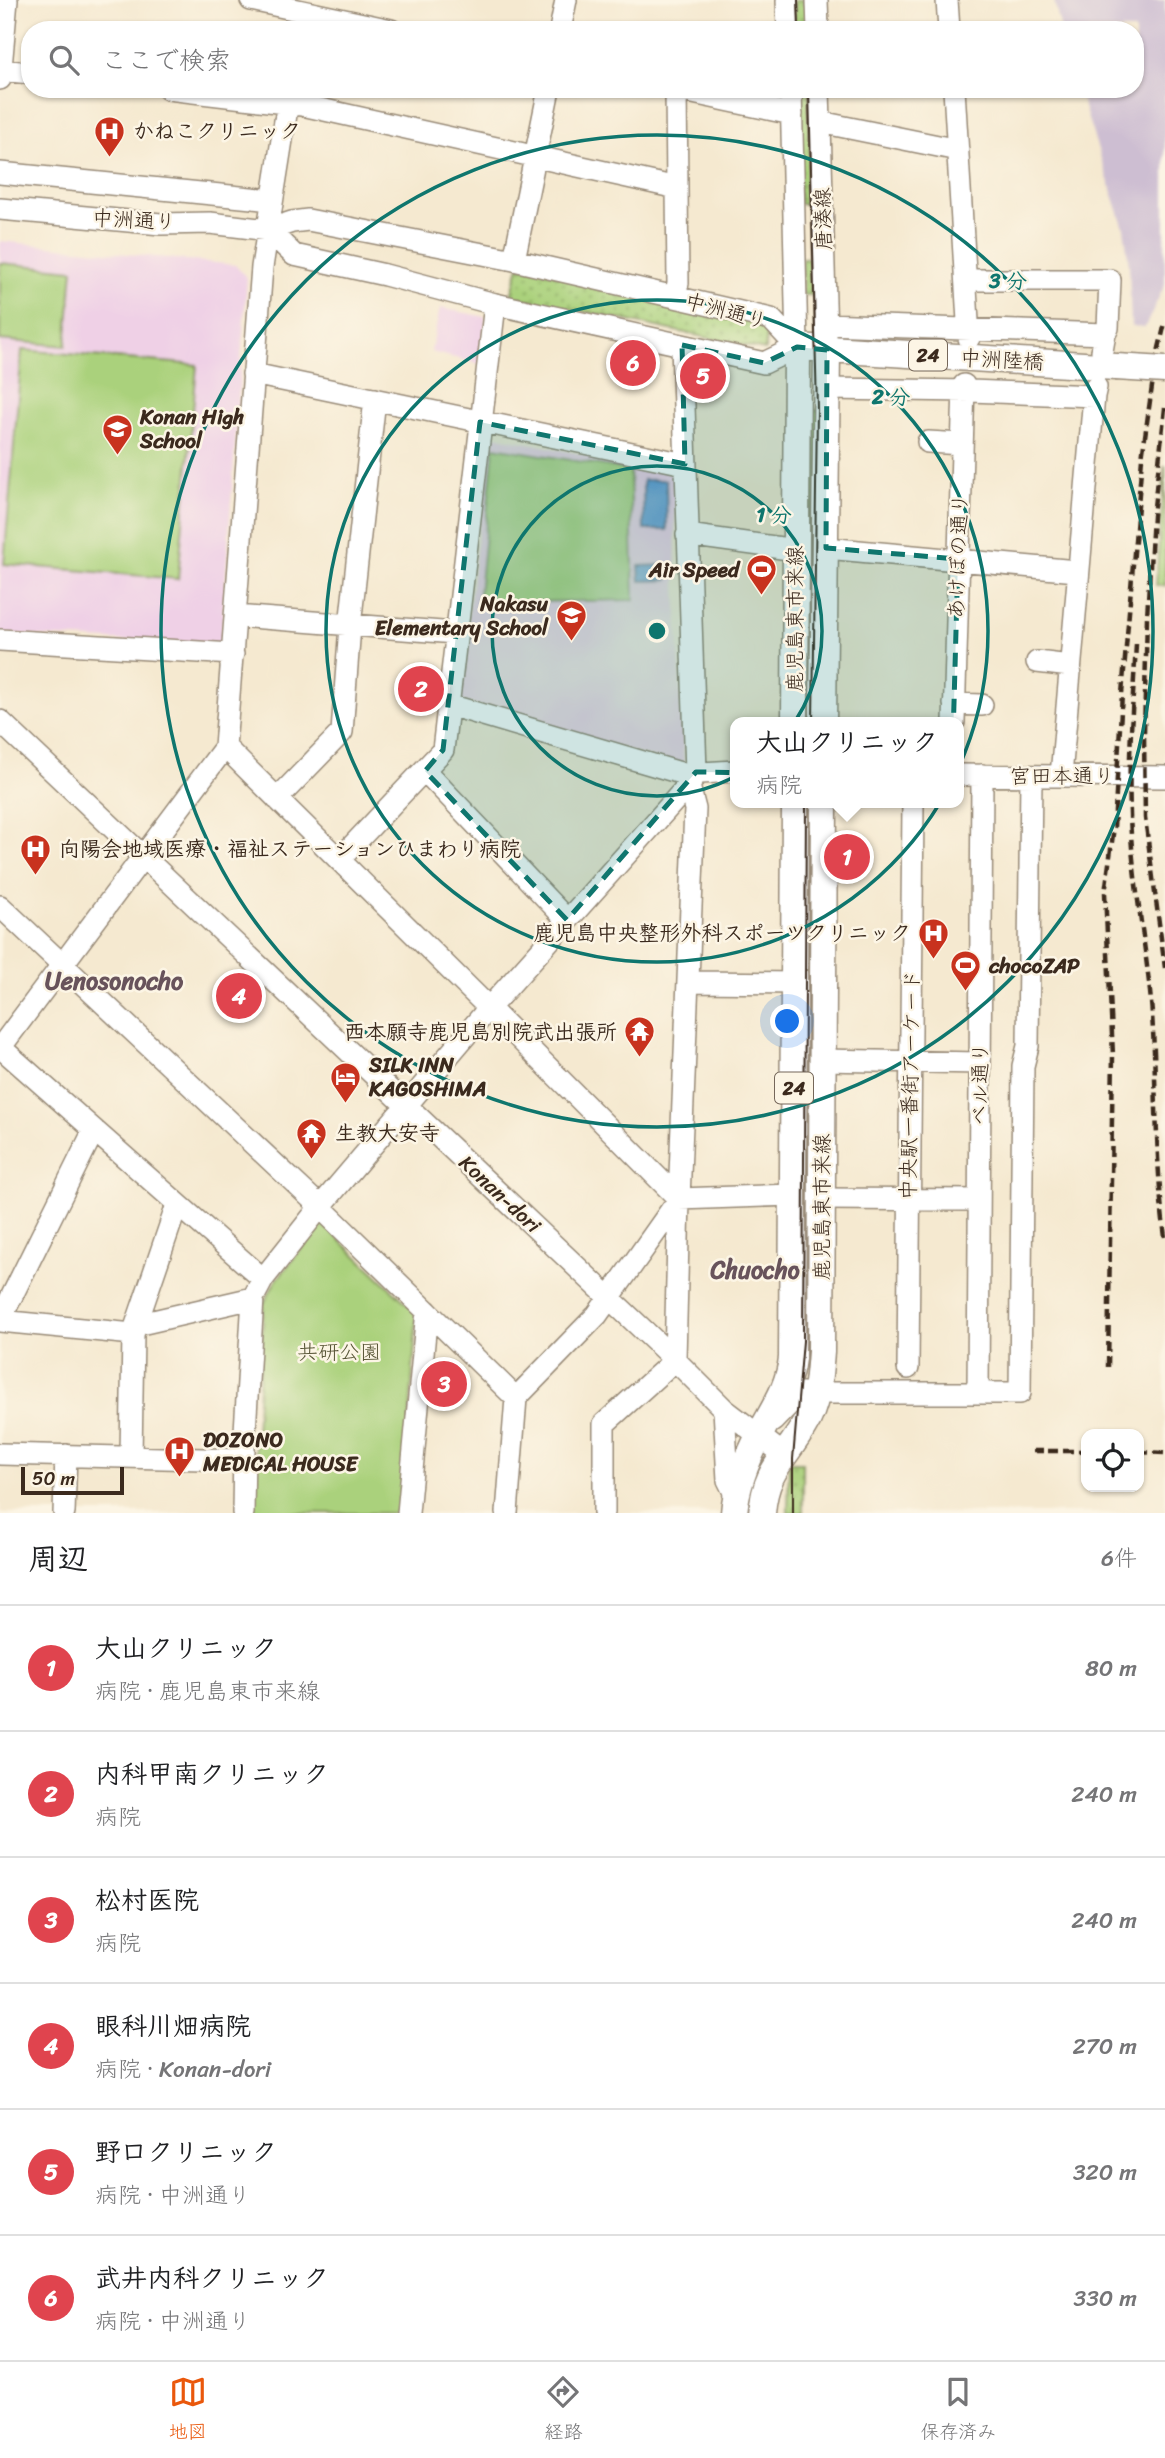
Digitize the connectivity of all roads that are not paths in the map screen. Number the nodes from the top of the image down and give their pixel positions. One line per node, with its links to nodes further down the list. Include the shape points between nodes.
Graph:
1 (7, 0): 13 (street)
2 (251, 0): 7 (street)
3 (566, 0): 9 (street)
4 (787, 0): 10 (street)
5 (817, 0): 11 (street)
6 (947, 0): 12 (street)
7 (303, 14): 8 (street)
8 (342, 21)
9 (562, 21)
10 (788, 21)
11 (818, 21)
12 (949, 21)
13 (0, 73): 14 (street)
14 (21, 74)
15 (288, 98): 29 (street)
16 (296, 98): 26 (street)
17 (547, 98): 26 (street)
18 (675, 98): 28 (street)
19 (717, 98): 23 (street)
20 (791, 98): 23 (street, 唐湊線)
21 (819, 98): 24 (street, 唐湊線)
22 (955, 98): 25 (street)
23 (792, 114): 39 (street, 唐湊線)
24 (820, 122): 25 (street); 37 (street, 唐湊線)
25 (958, 149): 33 (street)
26 (536, 156): 28 (street); 32 (street)
27 (0, 173): 29 (street)
28 (677, 188): 34 (street)
29 (272, 200): 31 (street)
30 (0, 209): 31 (street, 中洲通り)
31 (268, 230): 32 (street, 中洲通り, via 309,220); 35 (street, 中洲通り, via 294,255); 42 (street)
32 (514, 260): 34 (street, 中洲通り)
33 (967, 280): 36 (street); 40 (street, via 1110,280)
34 (675, 298): 39 (street, 中洲通り, via 771,319)
35 (495, 304): 38 (street, 中洲通り); 46 (street)
36 (970, 334): 37 (street); 40 (street)
37 (826, 337): 39 (main road, 中洲陸橋 / 24); 40 (main road, 中洲陸橋 / 24); 44 (main road, 鹿児島東市来線)
38 (682, 345): 39 (street, 中洲通り, via 764,363); 49 (street)
39 (797, 348): 52 (main road, 鹿児島東市来線)
40 (1108, 350): 41 (main road, 中洲陸橋 / 24, bridge)
41 (1165, 370)
42 (253, 374): 45 (street); 55 (street)
43 (964, 388): 44 (street); 48 (street, あけぼの通り); 54 (street, via 1095,392)
44 (826, 389): 51 (main road, 鹿児島東市来線)
45 (375, 399): 46 (street); 56 (street)
46 (480, 422): 49 (street); 57 (street)
47 (928, 442): 48 (street)
48 (962, 444): 53 (street, あけぼの通り)
49 (685, 464): 50 (street)
50 (687, 536): 52 (street); 76 (street)
51 (826, 548): 53 (street); 66 (main road, 鹿児島東市来線)
52 (796, 550): 65 (main road, 鹿児島東市来線)
53 (958, 559): 54 (street); 64 (street, あけぼの通り)
54 (1077, 571): 61 (street)
55 (236, 616): 56 (street); 59 (street)
56 (350, 625): 57 (street); 77 (street, via 342,732)
57 (455, 633): 62 (street)
58 (0, 640): 59 (street)
59 (233, 654): 68 (street)
60 (1037, 662): 61 (street)
61 (1070, 666): 74 (street)
62 (449, 705): 69 (street, via 443,750); 76 (street)
63 (982, 705): 64 (street)
64 (954, 713)
65 (795, 717)
66 (823, 717)
67 (0, 721): 81 (street, Konan-dori)
68 (225, 747): 77 (street); 81 (street)
69 (425, 771): 82 (street); 84 (street)
70 (730, 772): 76 (street)
71 (964, 775): 72 (street, 宮田本通り)
72 (982, 775): 73 (street, 宮田本通り); 92 (street, ベル通り)
73 (1031, 776): 74 (street, 宮田本通り); 111 (street, via 1020,1393)
74 (1061, 776): 75 (street, 宮田本通り)
75 (1165, 777)
76 (692, 779): 84 (street); 86 (street)
77 (277, 799): 82 (street)
78 (795, 808): 87 (main road, 鹿児島東市来線 / 24)
79 (824, 808): 90 (main road, 鹿児島東市来線 / 24)
80 (913, 808): 91 (street, 中央駅一番街アーケード)
81 (143, 856): 85 (street); 93 (street, Konan-dori)
82 (339, 860): 88 (street)
83 (0, 906): 85 (street)
84 (567, 920): 88 (street)
85 (62, 963): 89 (street); 101 (street)
86 (689, 982): 87 (street); 96 (street)
87 (794, 983): 95 (main road, 鹿児島東市来線 / 24)
88 (489, 1008): 93 (street); 96 (street)
89 (0, 1047): 94 (street)
90 (822, 1060): 91 (street); 97 (main road, 鹿児島東市来線 / 24)
91 (910, 1062): 92 (street); 98 (street, 中央駅一番街アーケード)
92 (980, 1063): 99 (street, ベル通り)
93 (407, 1106): 101 (street); 104 (street, Konan-dori)
94 (94, 1130): 100 (street); 106 (street)
95 (793, 1195): 96 (street); 114 (main road, 鹿児島東市来線 / 24, via 791,1373)
96 (679, 1199): 104 (street); 108 (street)
97 (822, 1199): 98 (street); 110 (main road, 鹿児島東市来線 / 24)
98 (908, 1200): 99 (street); 109 (street, 中央駅一番街アーケード)
99 (978, 1200): 111 (street, ベル通り)
100 (177, 1205): 102 (street); 107 (street)
101 (320, 1207): 102 (street); 105 (street)
102 (263, 1279): 103 (street)
103 (253, 1298): 107 (street); 119 (street)
104 (608, 1298): 108 (street, Konan-dori); 112 (street)
105 (427, 1311): 112 (street); 123 (street)
106 (0, 1320): 107 (street)
107 (135, 1329): 118 (street)
108 (675, 1360): 113 (street, Konan-dori); 125 (street, via 604,1423)
109 (908, 1368)
110 (817, 1392): 111 (street); 114 (street, via 800,1393); 116 (main road, 鹿児島東市来線 / 24, via 805,1425)
111 (978, 1393)
112 (516, 1398): 124 (street)
113 (724, 1409): 114 (street, Konan-dori); 120 (street, via 728,1480)
114 (759, 1436): 116 (street, Konan-dori); 120 (main road, 鹿児島東市来線 / 24)
115 (0, 1454): 117 (street)
116 (783, 1454): 126 (main road, 鹿児島東市来線 / 24, via 772,1471)
117 (66, 1455): 118 (street); 121 (street)
118 (131, 1456): 119 (street)
119 (244, 1460): 122 (street)
120 (735, 1504)
121 (64, 1513)
122 (243, 1513)
123 (408, 1513)
124 (507, 1513)
125 (604, 1513)
126 (762, 1513)

